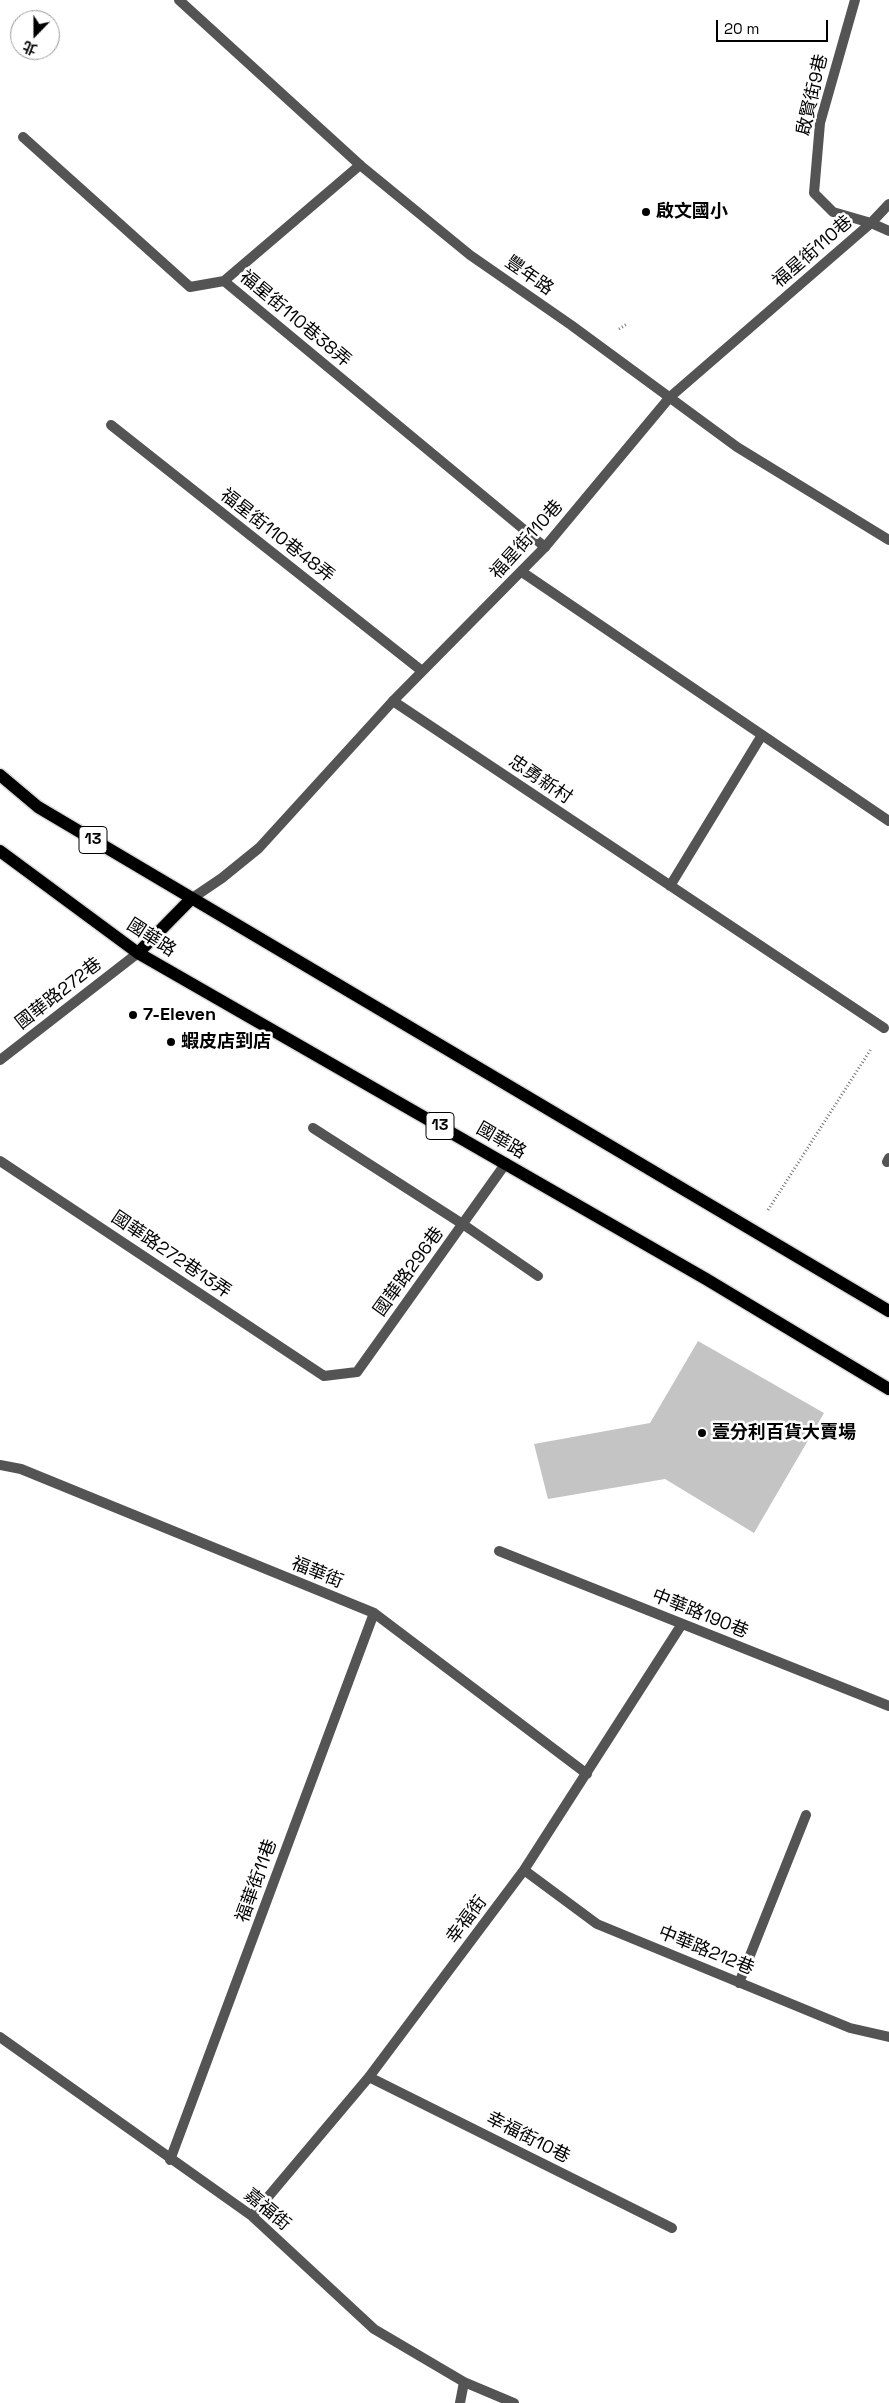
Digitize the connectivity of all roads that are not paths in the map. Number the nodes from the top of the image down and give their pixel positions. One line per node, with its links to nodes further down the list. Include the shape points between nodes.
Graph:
1 (179, 0): 4 (street, 豐年路)
2 (855, 0): 6 (street, 啟賢街9巷, via 820,123 814,193 833,212)
3 (23, 137): 8 (street, 福星街110巷38弄, via 190,287)
4 (360, 165): 8 (street); 9 (street, 豐年路, via 470,255)
5 (889, 204): 6 (street, 福星街110巷)
6 (871, 223): 7 (street, 啟賢街9巷); 9 (street, 福星街110巷)
7 (889, 230)
8 (224, 281): 12 (street, 福星街110巷38弄)
9 (670, 397): 11 (street, 豐年路, via 745,452); 12 (street, 福星街110巷)
10 (111, 425): 14 (street, 福星街110巷48弄)
11 (889, 540)
12 (545, 547): 13 (street, 福星街110巷)
13 (522, 572): 14 (street, 福星街110巷); 16 (street)
14 (422, 672): 15 (street, 福星街110巷)
15 (393, 701): 20 (street, 忠勇新村); 21 (street, 福星街110巷, via 259,848)
16 (762, 735): 18 (street); 20 (street)
17 (0, 776): 21 (main road, 13, via 38,808)
18 (889, 821)
19 (0, 851): 22 (main road, 國華路 / 13)
20 (670, 886): 23 (street, 忠勇新村)
21 (191, 899): 22 (main road); 30 (main road, 13)
22 (138, 953): 24 (street, 國華路272巷); 27 (main road, 國華路 / 13)
23 (884, 1028)
24 (0, 1060)
25 (313, 1128): 28 (street)
26 (0, 1161): 31 (street, 國華路272巷13弄)
27 (506, 1163): 28 (street, 國華路296巷); 32 (main road, 國華路 / 13)
28 (464, 1225): 29 (street); 31 (street, 國華路296巷, via 357,1372)
29 (538, 1276)
30 (889, 1311)
31 (324, 1376)
32 (889, 1389)
33 (0, 1465): 35 (street, 福華街, via 21,1469)
34 (499, 1551): 36 (street, 中華路190巷)
35 (374, 1613): 38 (street, 福華街); 45 (street, 福華街11巷)
36 (682, 1624): 37 (street, 中華路190巷); 38 (street, 幸福街)
37 (889, 1706)
38 (587, 1774): 40 (street, 幸福街)
39 (806, 1815): 41 (street)
40 (524, 1870): 41 (street, 中華路212巷, via 597,1924); 44 (street, 幸福街)
41 (739, 1982): 43 (street, 中華路212巷, via 850,2028)
42 (0, 2036): 45 (street, 嘉福街)
43 (889, 2037)
44 (369, 2076): 46 (street, 幸福街); 47 (street, 幸福街10巷)
45 (170, 2160): 46 (street, 嘉福街)
46 (252, 2216): 48 (street, 嘉福街, via 374,2329)
47 (672, 2228)
48 (464, 2382): 49 (street); 50 (street, 嘉福街)
49 (460, 2403)
50 (514, 2403)

